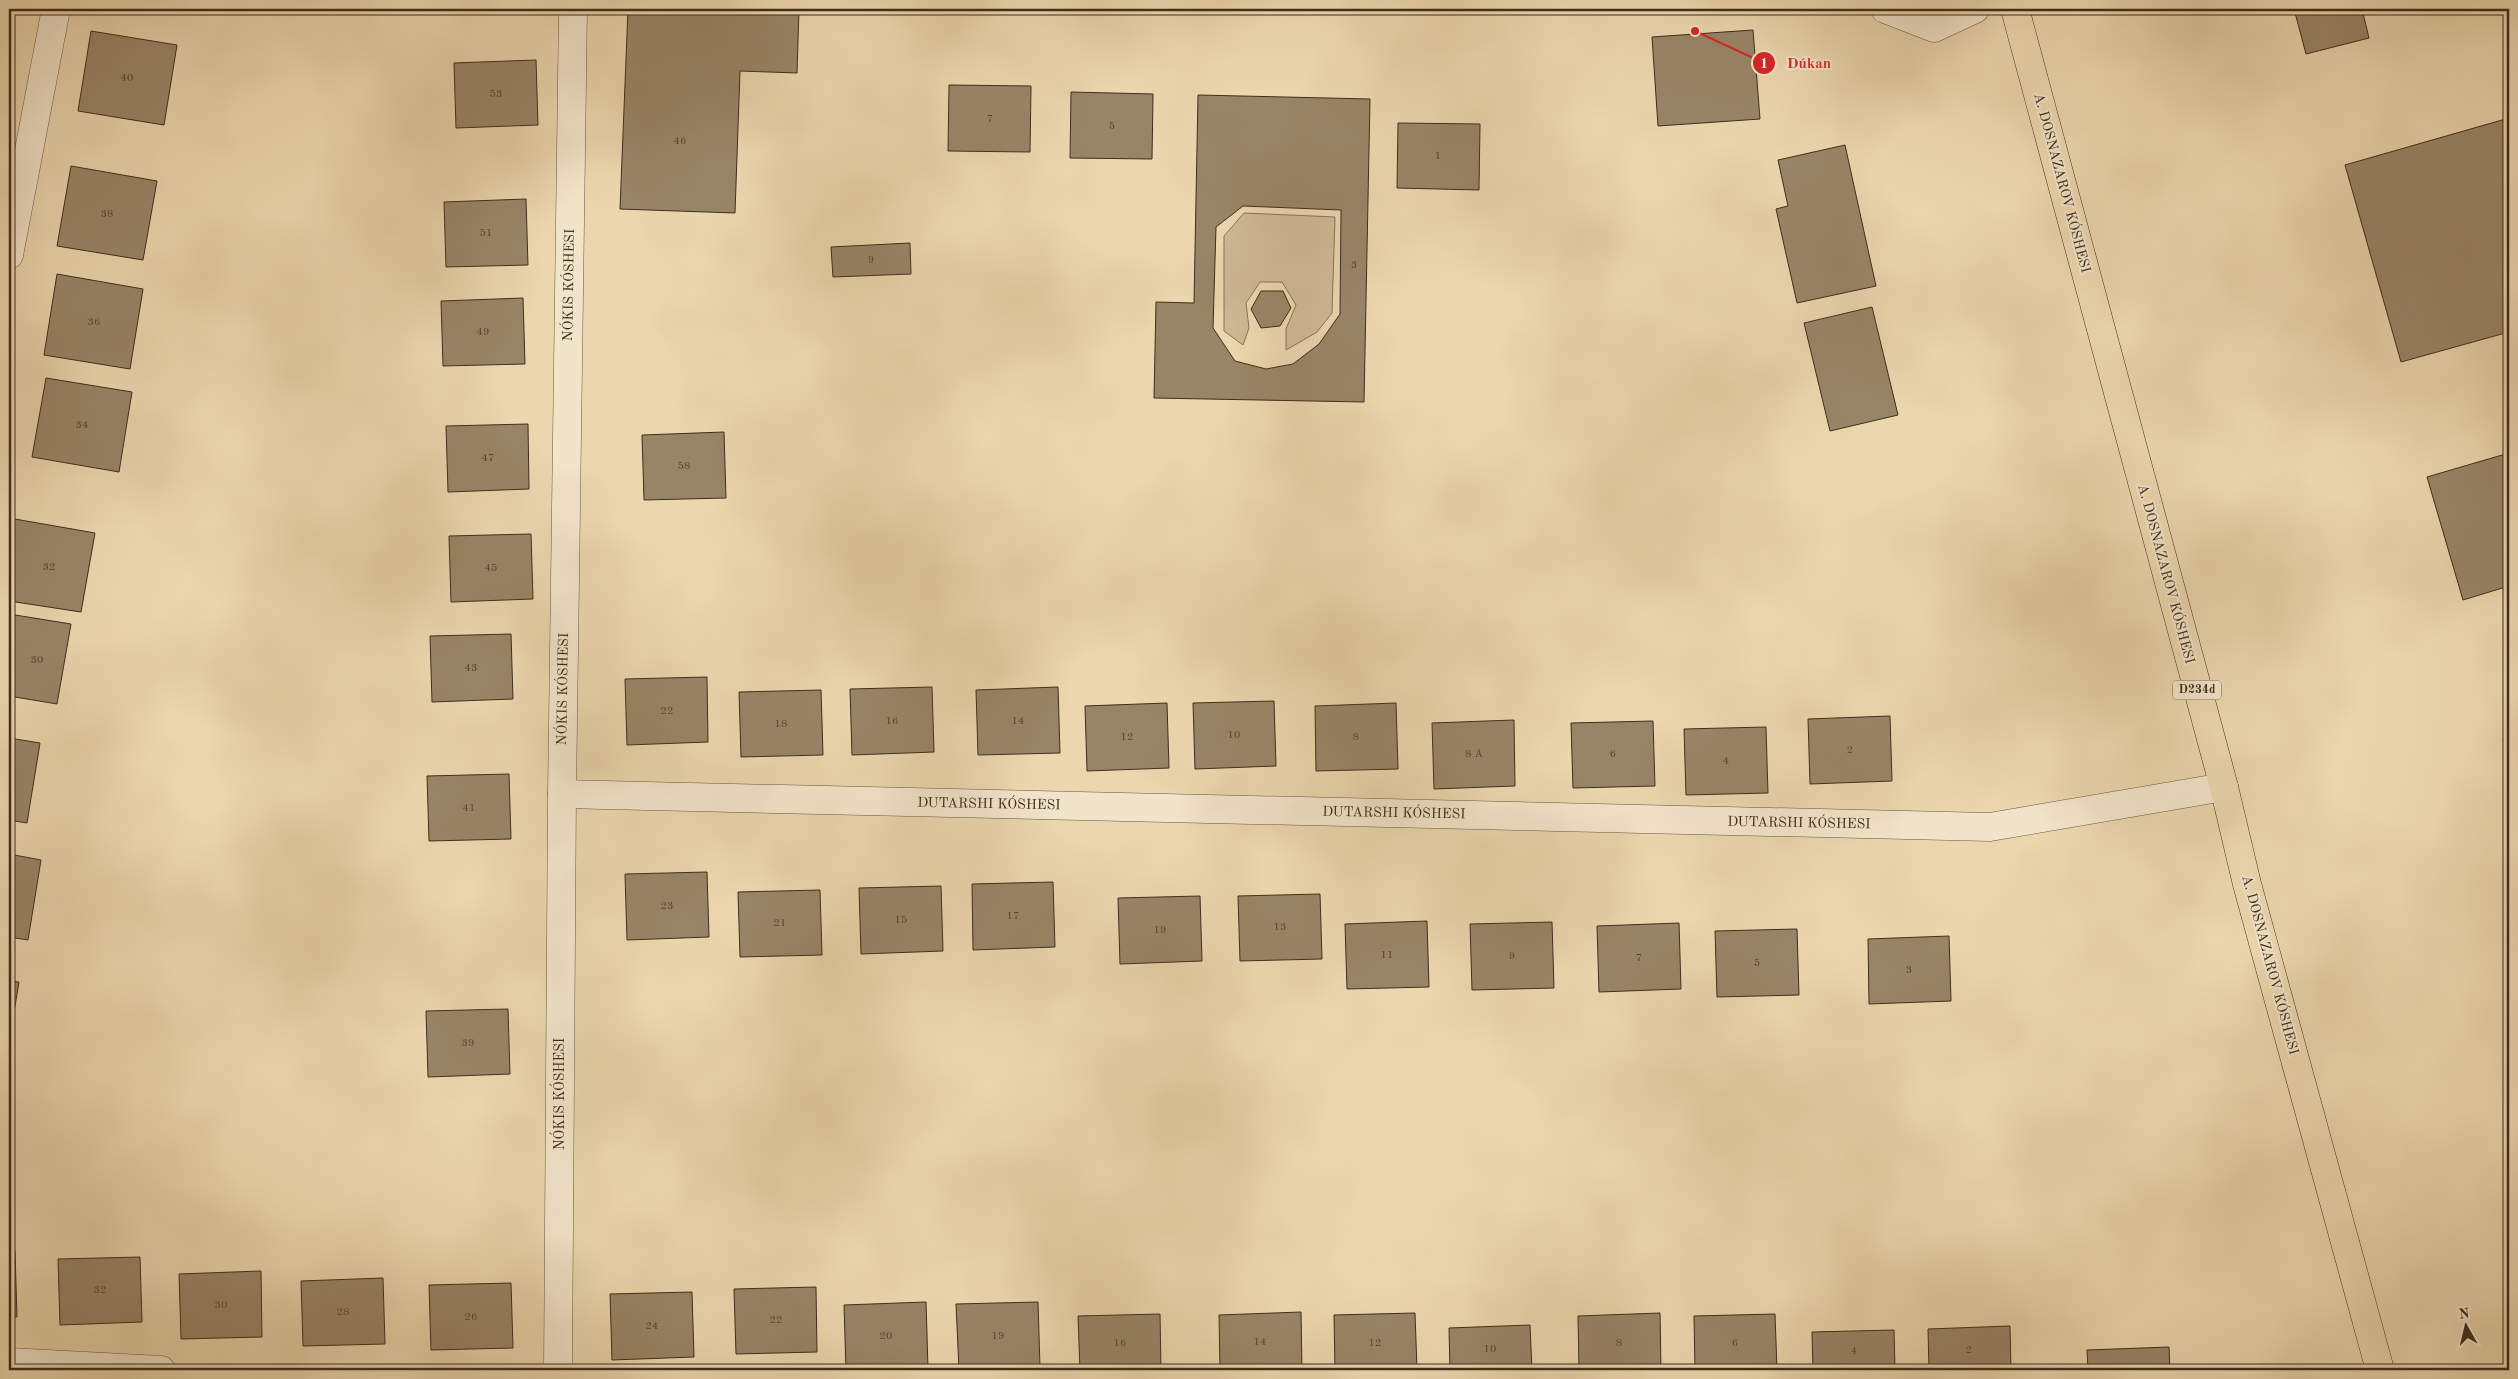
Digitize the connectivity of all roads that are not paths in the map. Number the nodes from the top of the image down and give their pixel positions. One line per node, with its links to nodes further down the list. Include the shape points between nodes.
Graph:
1 (56, 9): 6 (street)
2 (573, 9): 8 (street, NÓKIS KÓSHESI)
3 (1885, 9): 4 (street, via 1934,28)
4 (1975, 9)
5 (2015, 9): 7 (main road, A. DOSNAZAROV KÓSHESI / D234d)
6 (9, 255)
7 (2224, 787): 8 (street, via 1990,827); 12 (main road, A. DOSNAZAROV KÓSHESI / D234d, via 2247,884)
8 (562, 794): 11 (street, NÓKIS KÓSHESI)
9 (9, 1362): 10 (street)
10 (161, 1370)
11 (558, 1370)
12 (2380, 1370)

